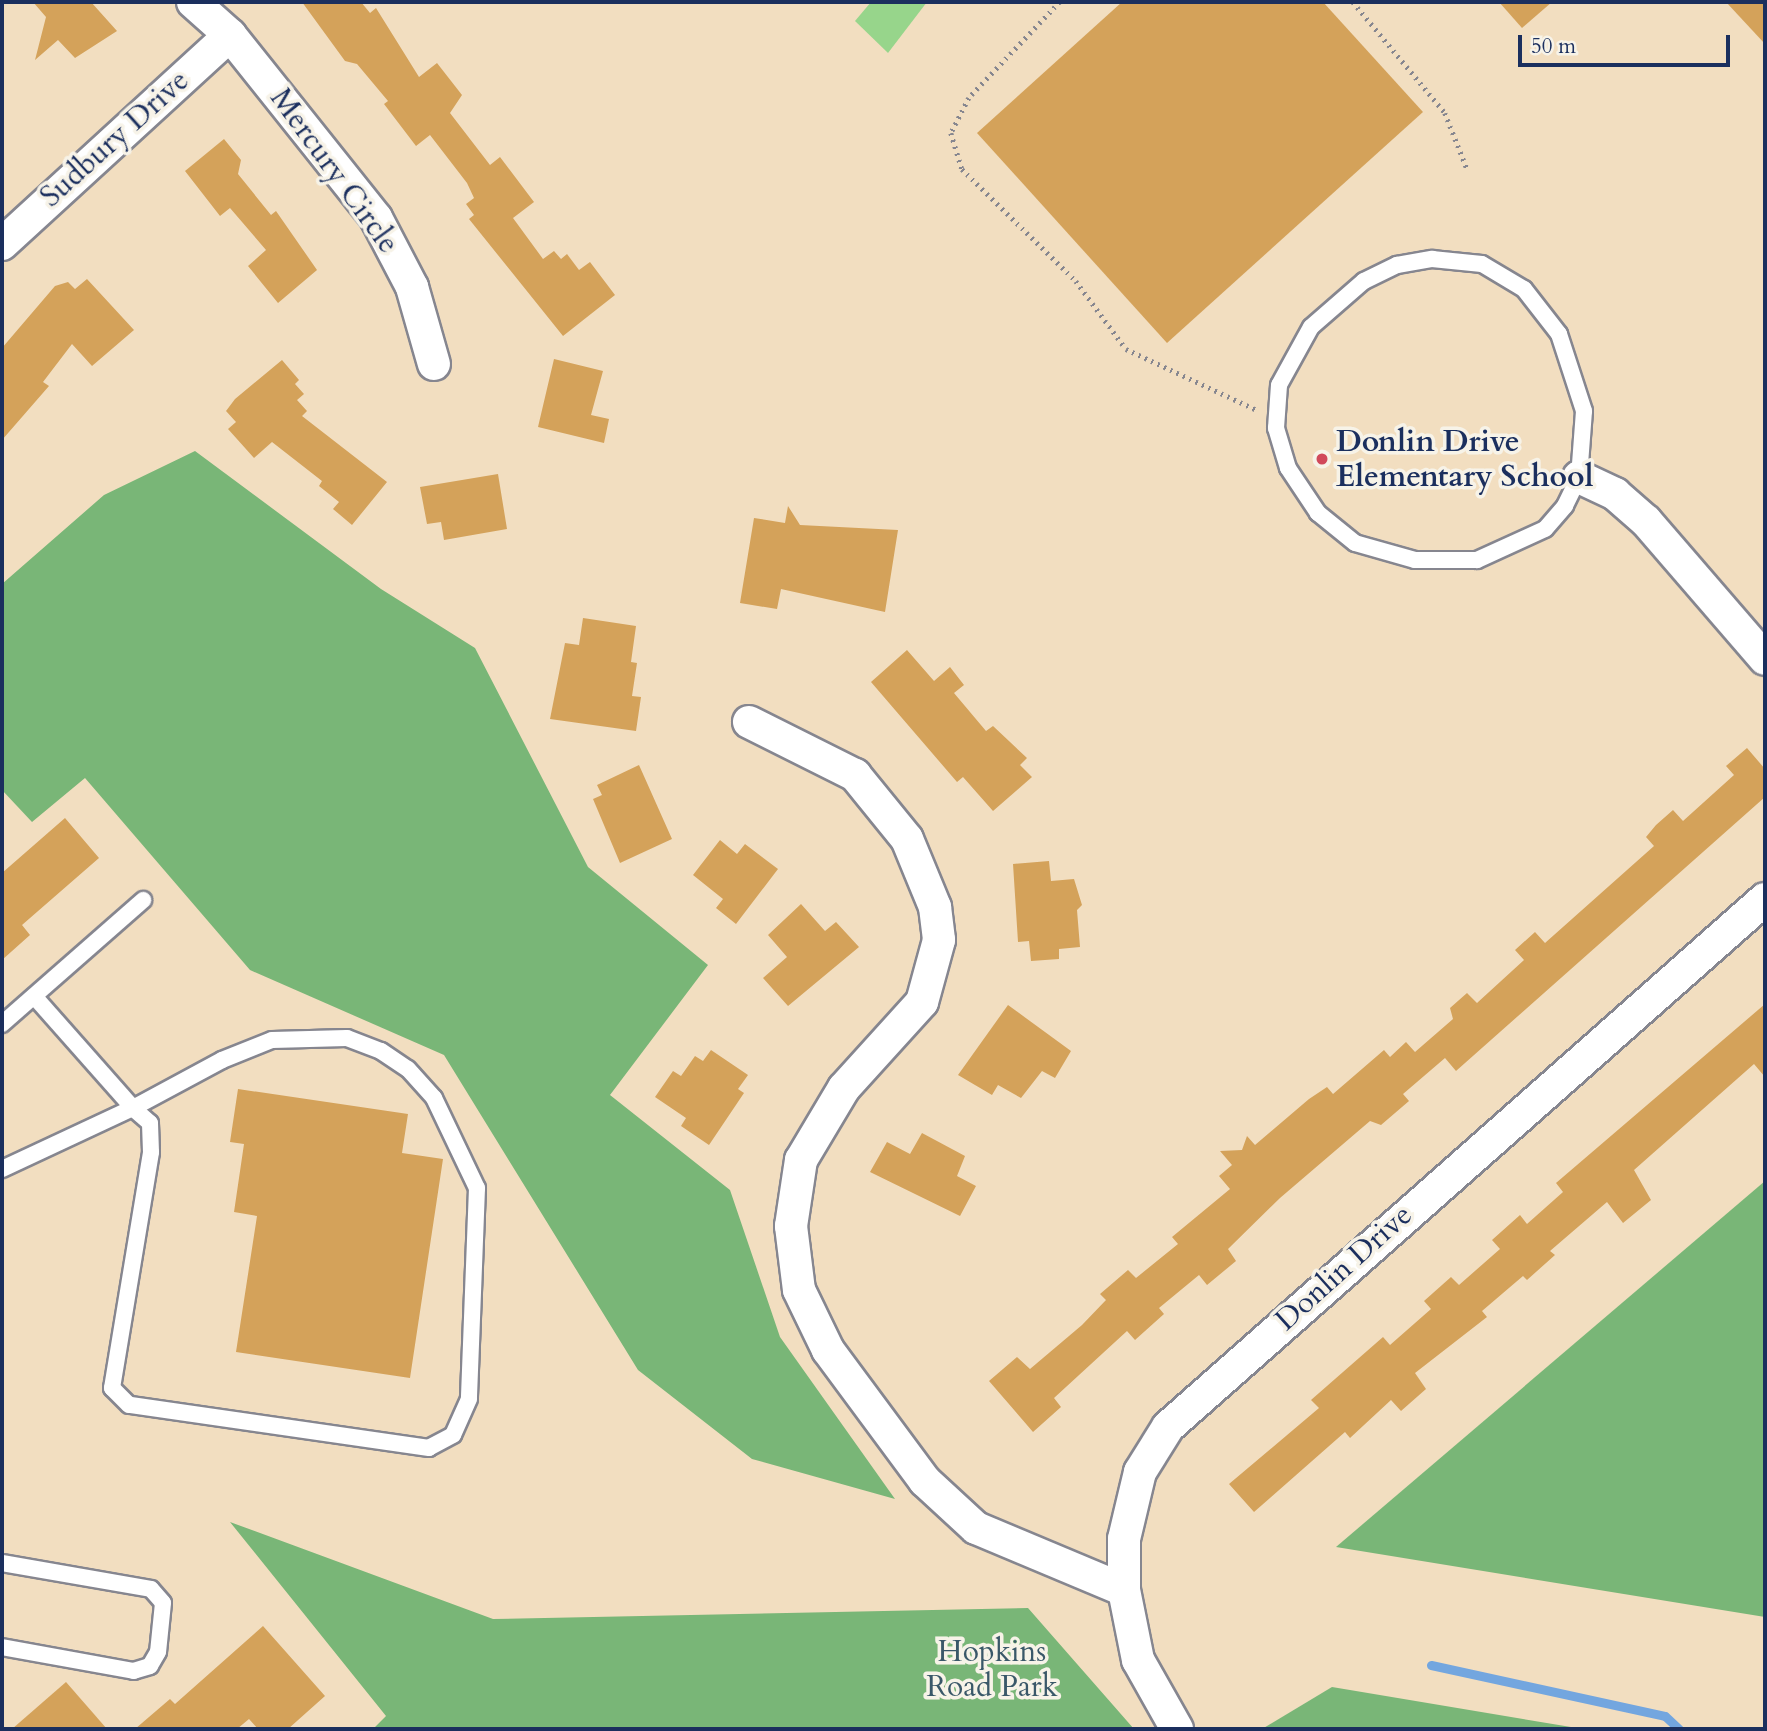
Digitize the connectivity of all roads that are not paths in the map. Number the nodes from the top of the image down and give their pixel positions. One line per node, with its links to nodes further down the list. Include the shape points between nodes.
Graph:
1 (194, 2): 2 (street, Mercury Circle)
2 (230, 35): 3 (street, Sudbury Drive); 4 (street, Mercury Circle, via 376,218 412,287)
3 (2, 244)
4 (434, 364)
5 (1579, 477): 5 (lane, via 1545,529 1499,554 1452,560 1380,554 1318,513 1288,468 1277,419 1279,386 1311,327 1364,281 1397,265 1432,259 1482,264 1524,289 1559,334 1584,411); 6 (street, via 1615,494 1646,521)
6 (1765, 659)
7 (749, 722): 15 (street, via 855,775 907,839 935,907 939,940 922,1002 844,1088 801,1160 791,1226 799,1290 828,1350 925,1481 976,1528)
8 (1765, 899): 15 (street, Donlin Drive, via 1168,1427 1140,1472 1124,1539)
9 (143, 900): 10 (lane)
10 (34, 996): 11 (lane); 12 (lane)
11 (2, 1024)
12 (133, 1108): 12 (lane, via 222,1060 307,1035 347,1038 408,1069 434,1098 477,1188 469,1399 453,1435 429,1448 129,1405 112,1388 151,1152 150,1123); 13 (lane)
13 (2, 1169)
14 (2, 1563): 16 (lane, via 150,1589 163,1603 158,1652 150,1666 134,1671)
15 (1124, 1590): 17 (street, Donlin Drive, via 1138,1660)
16 (2, 1647)
17 (1177, 1729)

